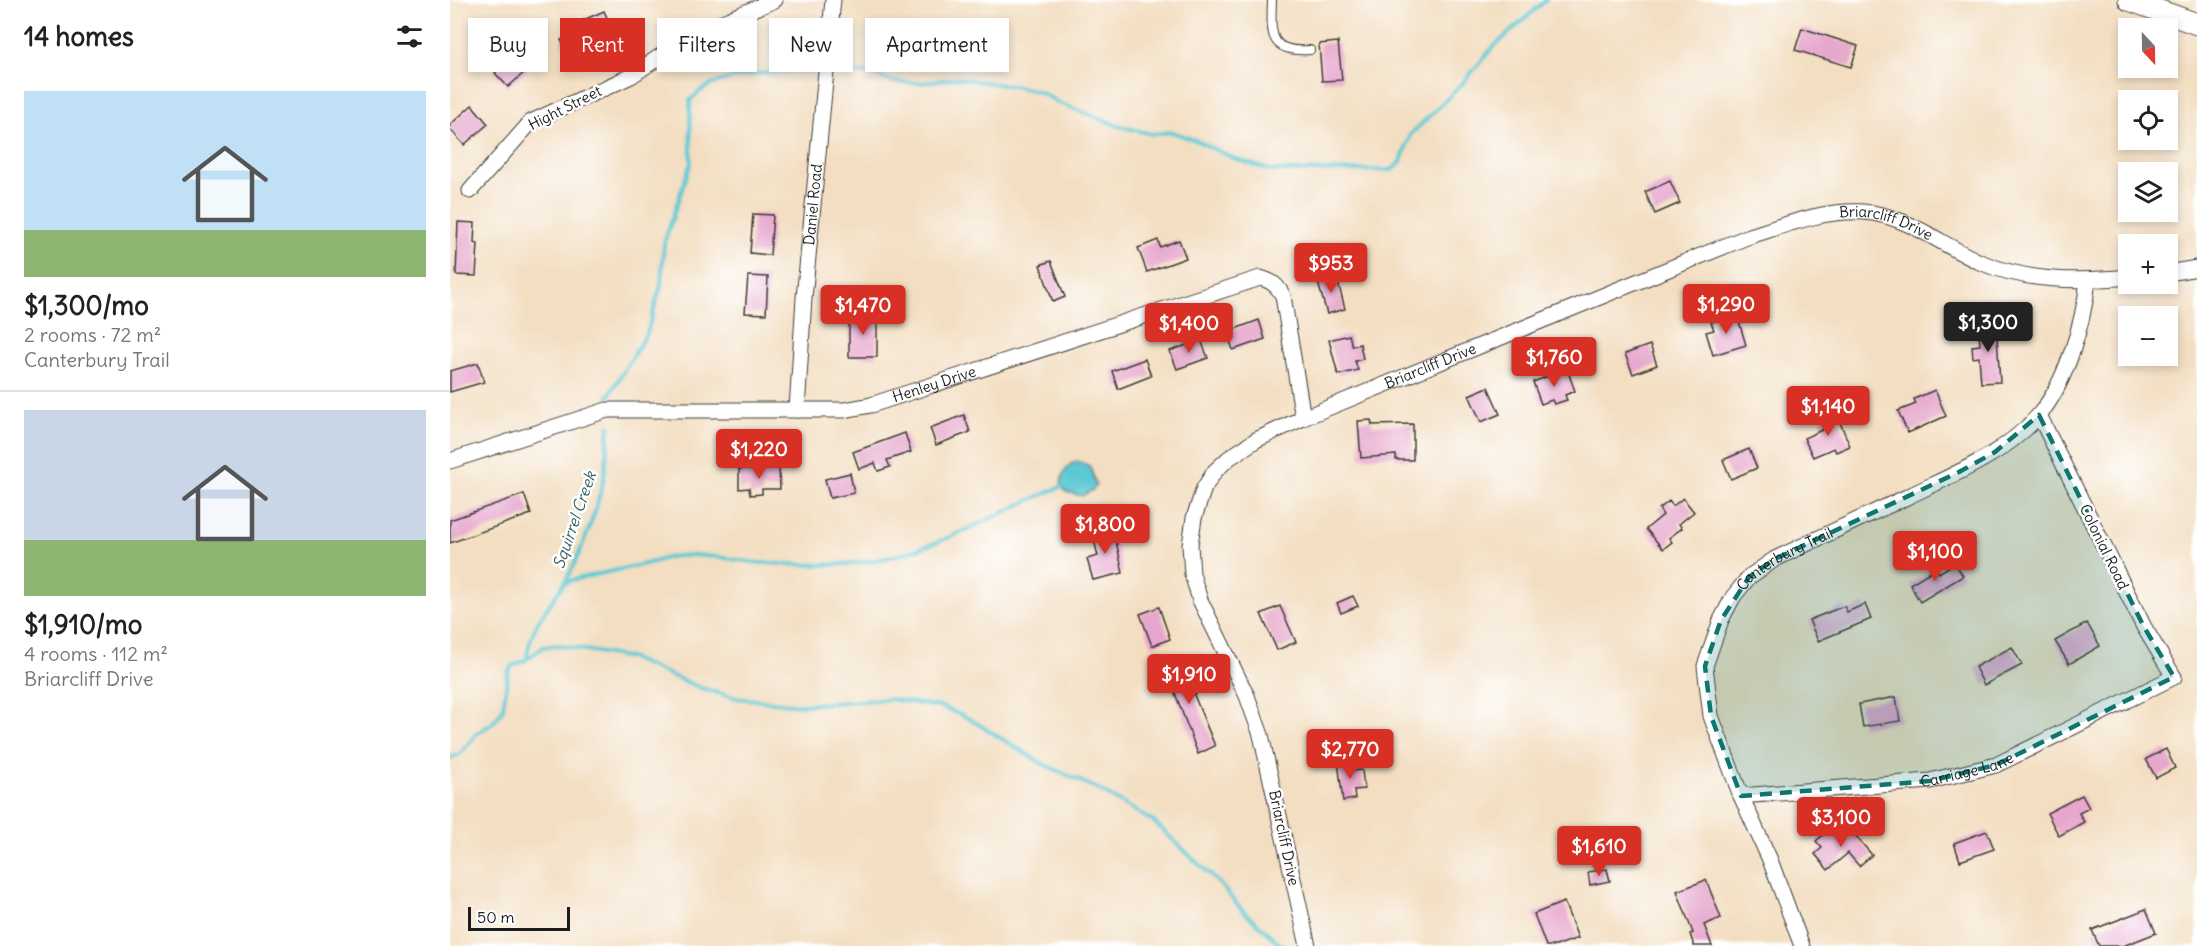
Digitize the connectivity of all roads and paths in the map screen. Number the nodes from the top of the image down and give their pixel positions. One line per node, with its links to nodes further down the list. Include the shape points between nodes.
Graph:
1 (775, 0): 7 (street, Hight Street, via 725,21 631,75 531,122)
2 (833, 0): 12 (street, Daniel Road)
3 (1272, 0): 6 (lane, via 1274,41 1294,51)
4 (2129, 0): 5 (main road)
5 (2197, 24)
6 (1310, 50)
7 (470, 190)
8 (2197, 268): 9 (street)
9 (2178, 271)
10 (2118, 279): 11 (street, Briarcliff Drive)
11 (2088, 281): 13 (street, Canterbury Trail, via 2085,306 2060,381); 14 (street, Briarcliff Drive, via 2010,272 1980,262 1889,217 1864,212 1815,215 1747,237)
12 (797, 410): 14 (street, Henley Drive, via 844,410 900,397 1260,278 1278,287 1283,296); 15 (street, Henley Drive, via 607,410)
13 (2039, 415): 16 (street, Colonial Road, via 2144,627); 17 (street, Canterbury Trail, via 1995,452 1775,559 1749,577 1721,620 1705,666 1711,716)
14 (1303, 418): 18 (street, Briarcliff Drive, via 1256,440 1215,471 1204,488 1190,545 1192,574 1200,600 1247,696 1261,735)
15 (450, 461)
16 (2174, 677): 17 (street, Carriage Lane, via 1996,765 1930,781)
17 (1741, 796): 19 (street, Canterbury Trail)
18 (1308, 946)
19 (1802, 946)

